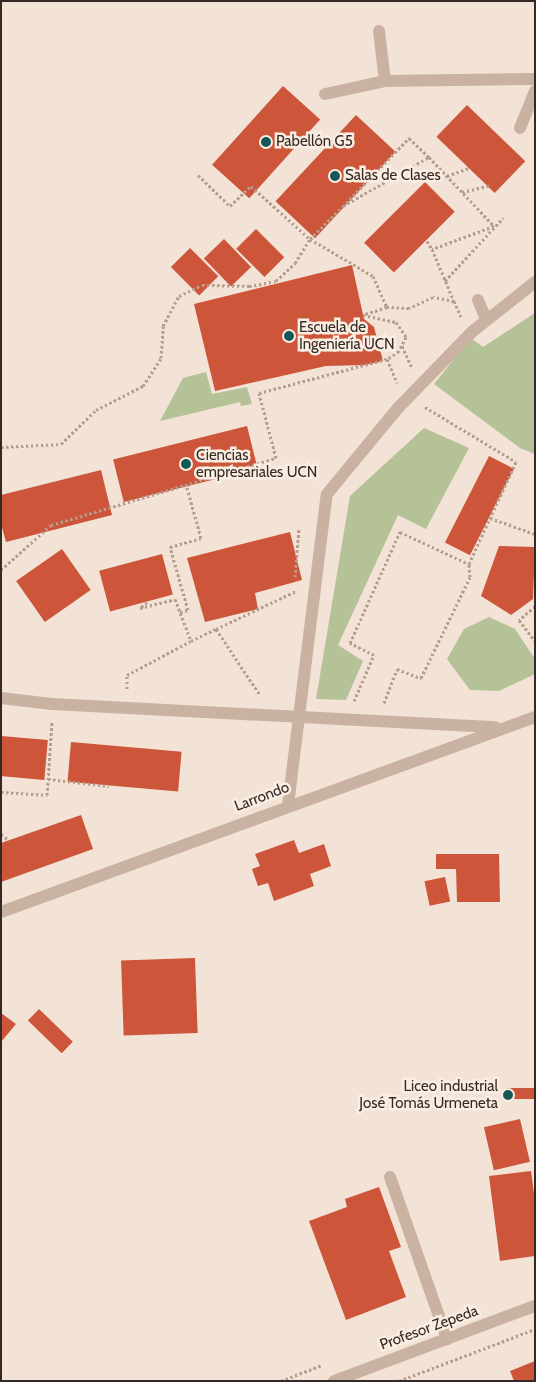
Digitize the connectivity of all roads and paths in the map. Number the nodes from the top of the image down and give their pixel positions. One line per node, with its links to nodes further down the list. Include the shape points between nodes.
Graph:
1 (379, 31): 3 (street)
2 (535, 79): 3 (street)
3 (385, 81): 5 (street)
4 (535, 92): 6 (street)
5 (325, 94)
6 (520, 128)
7 (429, 157): 10 (path); 13 (path); 13 (path, via 408,138)
8 (469, 168): 10 (path)
9 (198, 176): 16 (path, via 230,206 251,186)
10 (447, 176): 12 (path)
11 (489, 186): 12 (path)
12 (462, 192): 15 (path)
13 (343, 206): 16 (path)
14 (503, 218): 15 (path)
15 (494, 226): 18 (path); 19 (path)
16 (310, 239): 22 (path, via 373,276); 29 (path, via 294,264 276,281 249,286 202,285 179,296 163,326 161,358 143,386 96,410 62,444)
17 (427, 240): 18 (path)
18 (432, 249): 19 (path)
19 (445, 281): 22 (path, via 454,301 434,297 409,308)
20 (535, 282): 23 (street)
21 (478, 300): 23 (street)
22 (387, 307): 24 (path, via 363,315 396,322 406,337)
23 (486, 319): 36 (street, via 398,408 330,489 323,506)
24 (402, 345): 25 (path); 26 (path)
25 (387, 359): 27 (path); 30 (path, via 259,393 276,458)
26 (416, 375)
27 (400, 388)
28 (419, 403): 31 (path, via 516,462)
29 (1, 447)
30 (186, 484): 35 (path, via 51,525); 41 (path, via 201,538 170,547 188,610)
31 (490, 518): 33 (path); 34 (path)
32 (299, 528): 37 (path)
33 (535, 534)
34 (469, 564): 56 (path, via 400,532 350,643 374,655); 57 (path, via 470,577 421,678 397,669)
35 (1, 570)
36 (314, 590): 37 (path); 54 (street)
37 (293, 591): 38 (path); 42 (path)
38 (292, 601)
39 (147, 602): 41 (path, via 140,608 175,599)
40 (535, 606): 44 (path, via 520,620)
41 (180, 612): 43 (path)
42 (216, 629): 43 (path); 48 (path)
43 (191, 641): 45 (path, via 127,675)
44 (535, 641)
45 (127, 687): 46 (path); 52 (path)
46 (136, 687)
47 (250, 693): 48 (path)
48 (259, 693): 49 (path); 53 (path)
49 (266, 693)
50 (1, 698): 51 (street)
51 (52, 704): 52 (street); 59 (path)
52 (126, 707): 53 (street)
53 (272, 715): 54 (street)
54 (300, 716): 56 (street); 62 (street)
55 (535, 717): 58 (street, Larrondo)
56 (346, 719): 57 (street)
57 (377, 720): 58 (street)
58 (501, 727): 62 (street, Larrondo)
59 (48, 779): 60 (path); 61 (path, via 47,795)
60 (109, 786)
61 (1, 792)
62 (288, 805): 65 (street, Larrondo)
63 (1, 834): 64 (path)
64 (9, 840)
65 (1, 912)
66 (390, 1177): 69 (street)
67 (535, 1306): 69 (street, Profesor Zepeda)
68 (535, 1330): 71 (path)
69 (447, 1339): 70 (street, Profesor Zepeda)
70 (334, 1381)
71 (400, 1381)

